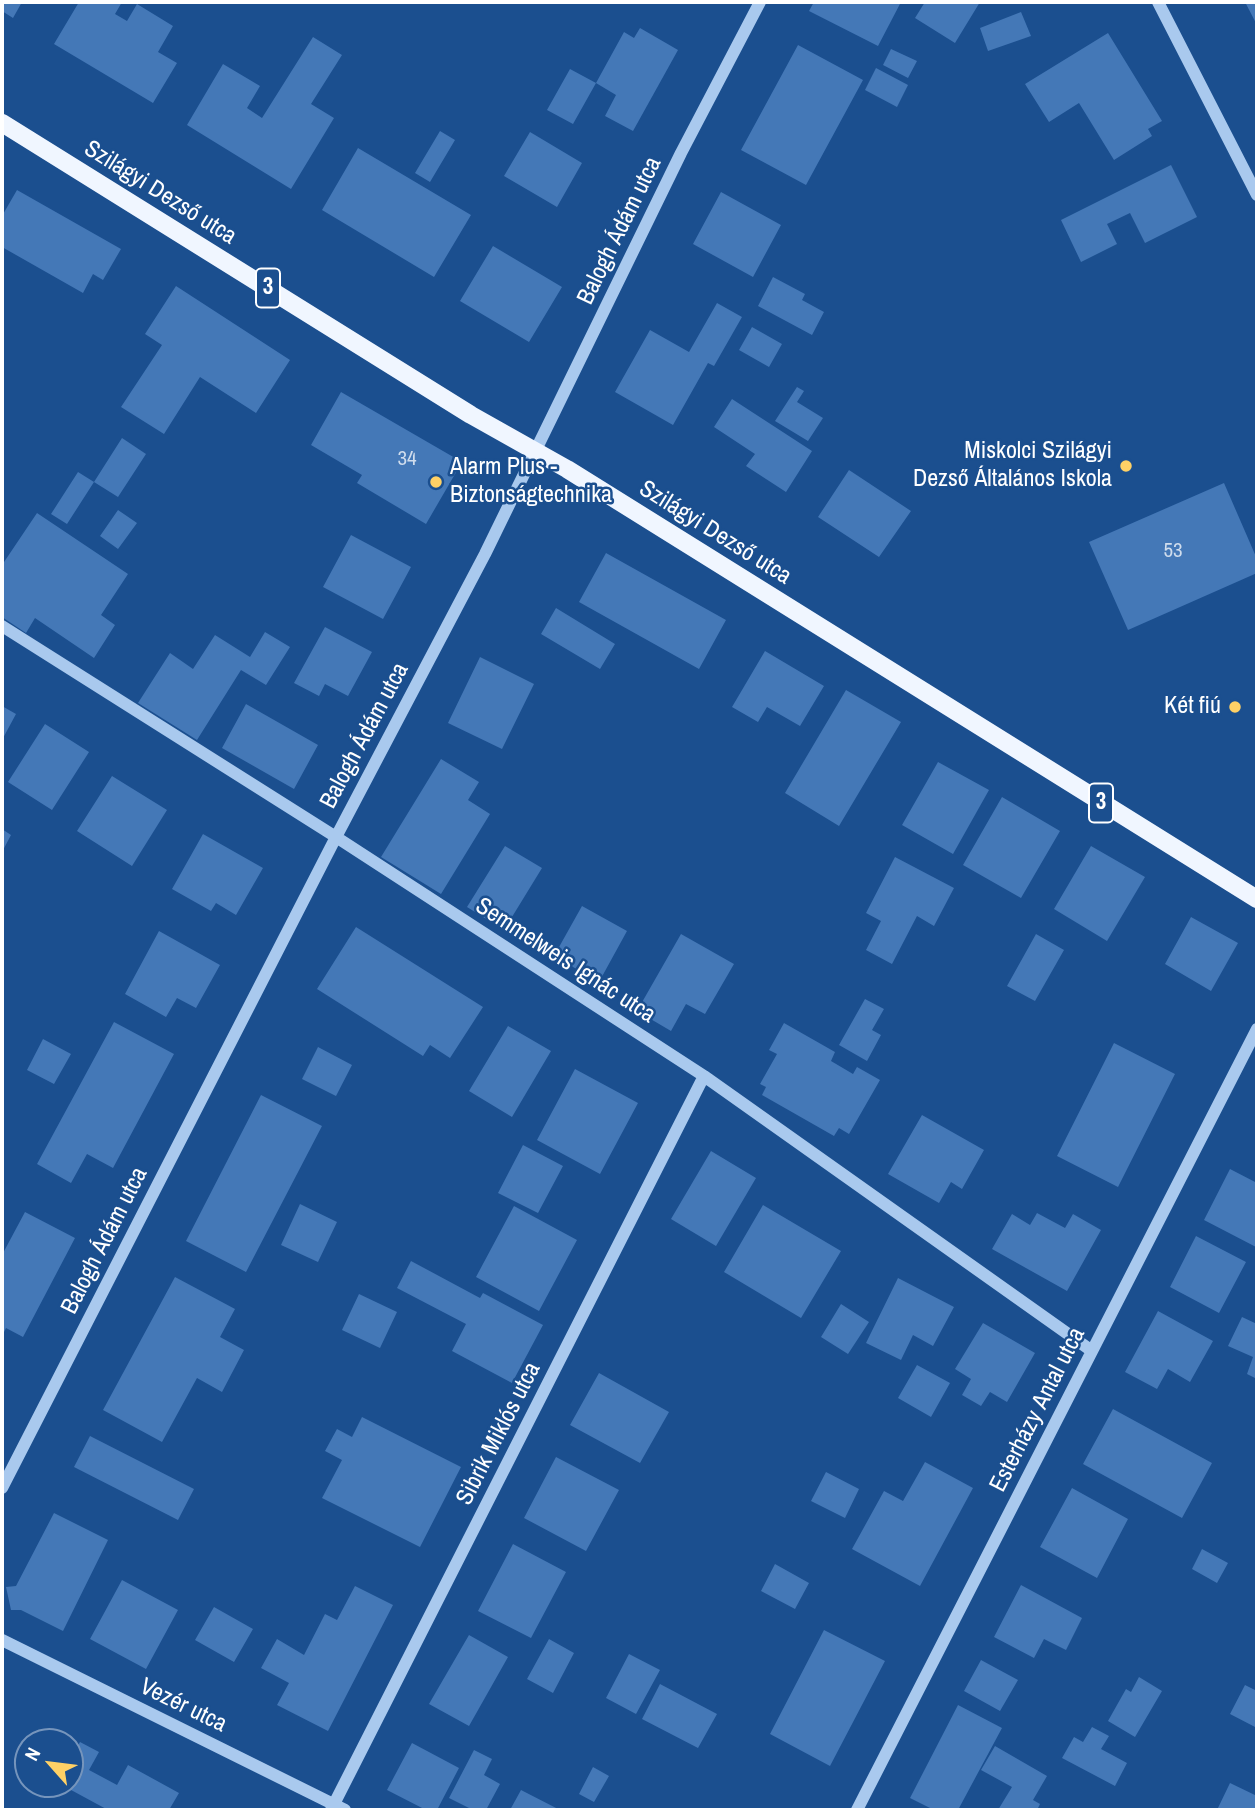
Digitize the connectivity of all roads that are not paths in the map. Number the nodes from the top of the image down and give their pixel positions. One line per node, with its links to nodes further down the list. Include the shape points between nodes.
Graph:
1 (760, 2): 5 (street, Balogh Ádám utca)
2 (1158, 2): 4 (street)
3 (2, 123): 5 (main road, Szilágyi Dezső utca / 3)
4 (1257, 195)
5 (536, 451): 7 (street, Balogh Ádám utca); 8 (main road, Szilágyi Dezső utca / 3)
6 (2, 626): 7 (street, Semmelweis Ignác utca)
7 (336, 837): 10 (street, Semmelweis Ignác utca); 12 (street, Balogh Ádám utca)
8 (1257, 899)
9 (1257, 1029): 11 (street, Esterházy Antal utca)
10 (704, 1076): 11 (street, Semmelweis Ignác utca); 14 (street, Sibrik Miklós utca)
11 (1091, 1352): 15 (street, Esterházy Antal utca)
12 (2, 1488)
13 (2, 1640): 14 (street, Vezér utca)
14 (337, 1808)
15 (857, 1810)

